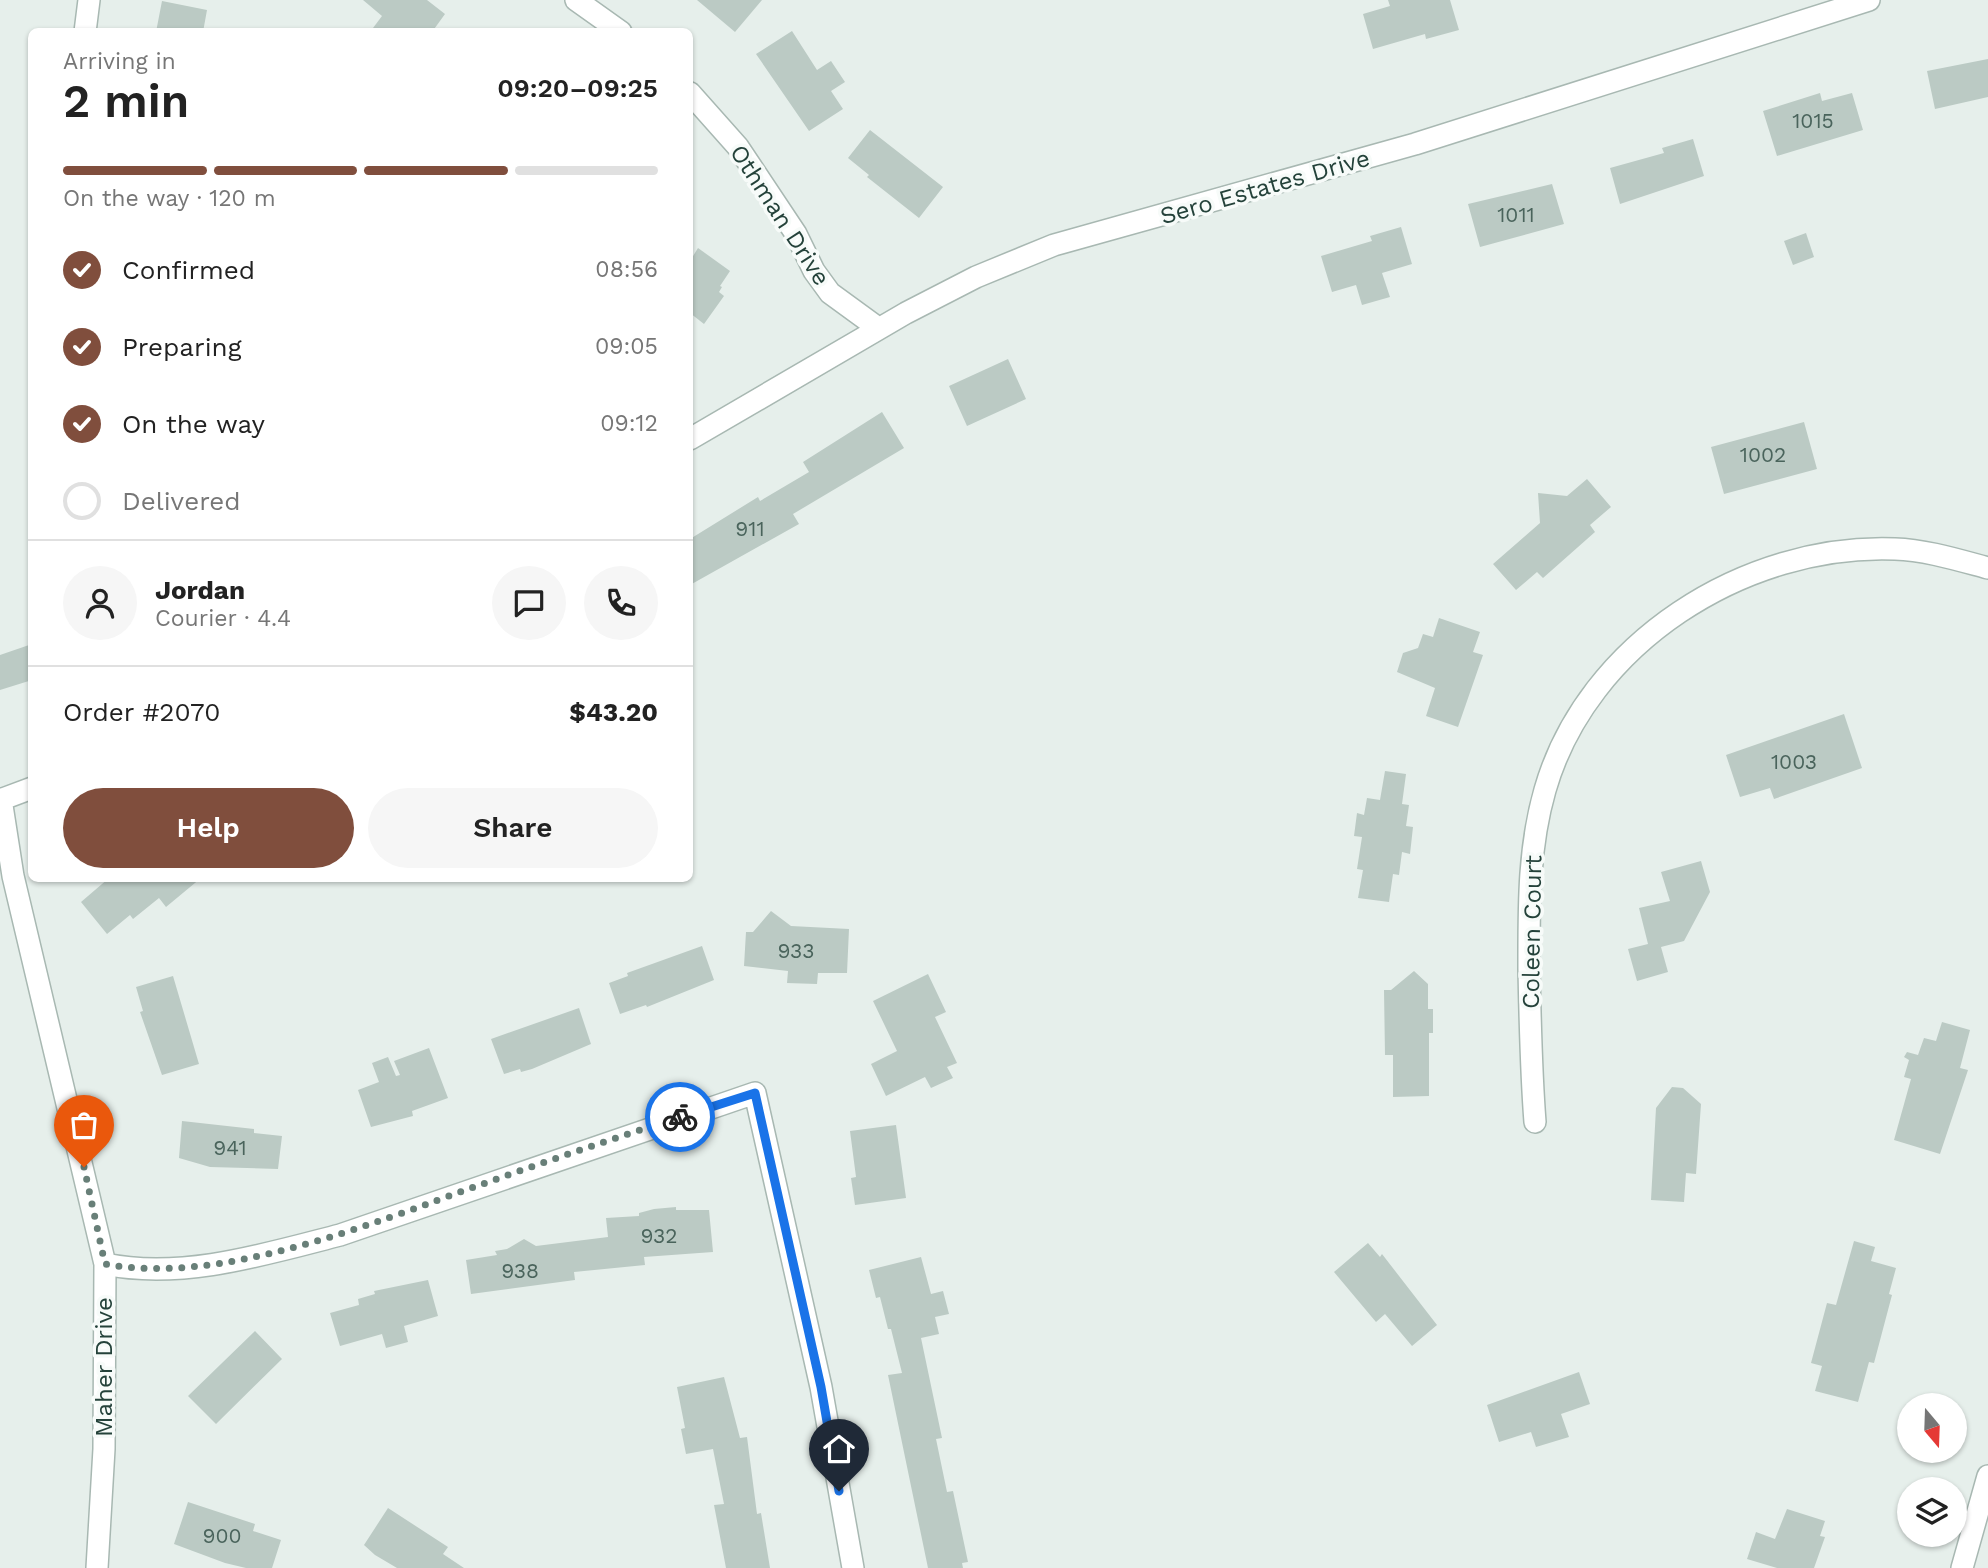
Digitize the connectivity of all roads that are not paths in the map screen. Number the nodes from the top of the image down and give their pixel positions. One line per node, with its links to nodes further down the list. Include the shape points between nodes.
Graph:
1 (89, 0): 4 (street)
2 (576, 0): 5 (street)
3 (1869, 0): 7 (street, Sero Estates Drive, via 1415,144 1054,246 976,277)
4 (86, 28)
5 (615, 28)
6 (693, 96): 7 (street, Othman Drive, via 738,147 830,293)
7 (878, 328): 8 (street, Sero Estates Drive)
8 (693, 437)
9 (1988, 568): 12 (street, Coleen Court, via 1896,549 1825,553 1790,562 1686,607 1608,674 1560,748 1535,831 1529,910)
10 (28, 790): 11 (street)
11 (1, 800): 13 (street, Maher Drive, via 13,876)
12 (1535, 1122)
13 (105, 1264): 15 (street, Maher Drive, via 105,1424); 16 (street, via 191,1266 328,1238 755,1093 821,1387)
14 (1988, 1476): 17 (street)
15 (97, 1568)
16 (853, 1568)
17 (1962, 1568)

